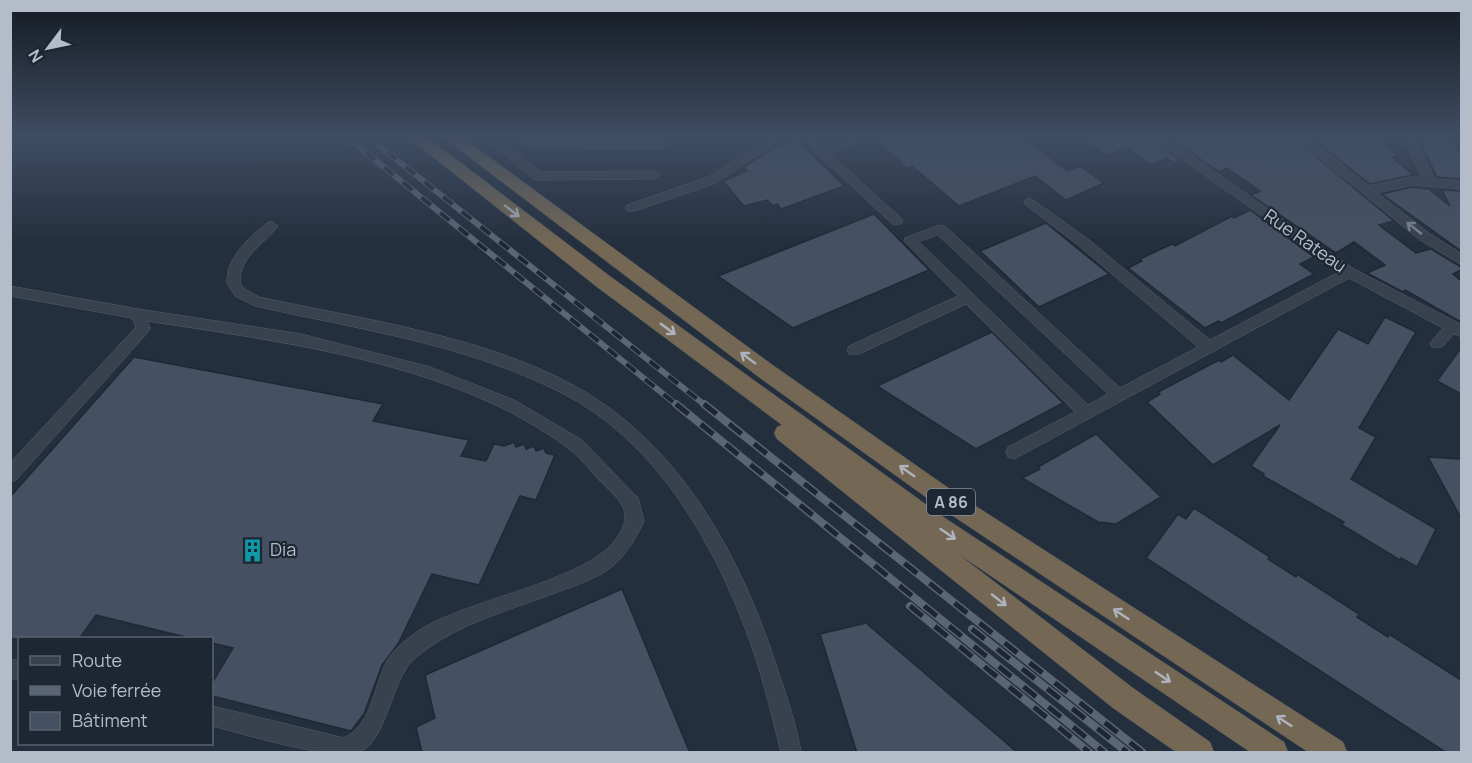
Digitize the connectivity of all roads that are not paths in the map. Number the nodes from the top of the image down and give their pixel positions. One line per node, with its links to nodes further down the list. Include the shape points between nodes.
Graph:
1 (462, 173): 26 (highway, A 86, one-way to 26)
2 (506, 173): 35 (highway, A 86, one-way to 2, via 940,494 767,372)
3 (533, 173): 9 (street, via 537,176)
4 (723, 173): 14 (street)
5 (844, 173): 15 (street)
6 (1208, 173): 18 (street, Rue Rateau)
7 (1343, 173): 12 (street)
8 (1425, 173): 10 (street)
9 (654, 175)
10 (1430, 183): 11 (street); 12 (street, via 1405,182)
11 (1461, 185)
12 (1366, 191): 17 (street, one-way to 12)
13 (1030, 202): 24 (street)
14 (631, 208)
15 (897, 220)
16 (272, 226): 32 (street, via 236,263 233,278 238,291 255,301 465,349 545,378 603,411 641,442 673,478 708,531 745,606 774,686)
17 (1461, 261)
18 (1349, 272): 22 (street, Rue Rateau); 24 (street)
19 (10, 291): 21 (street)
20 (968, 297): 25 (street); 27 (street, via 910,241 940,229); 28 (street)
21 (138, 314): 30 (street, via 142,328 129,345); 31 (street, via 301,339 425,371 509,404 576,445 632,503 635,521 621,546 600,565 471,615 424,638 397,662 375,719 357,742 344,747)
22 (1457, 329): 23 (street)
23 (1437, 343)
24 (1208, 347): 27 (street)
25 (854, 350)
26 (748, 388): 33 (highway, one-way to 33, via 756,410 1123,698); 34 (highway, A 86, one-way to 34, via 934,524)
27 (1118, 395): 28 (street)
28 (1086, 413): 29 (street)
29 (1014, 452)
30 (10, 475)
31 (213, 716)
32 (791, 753)
33 (1200, 753)
34 (1274, 753)
35 (1333, 753)

